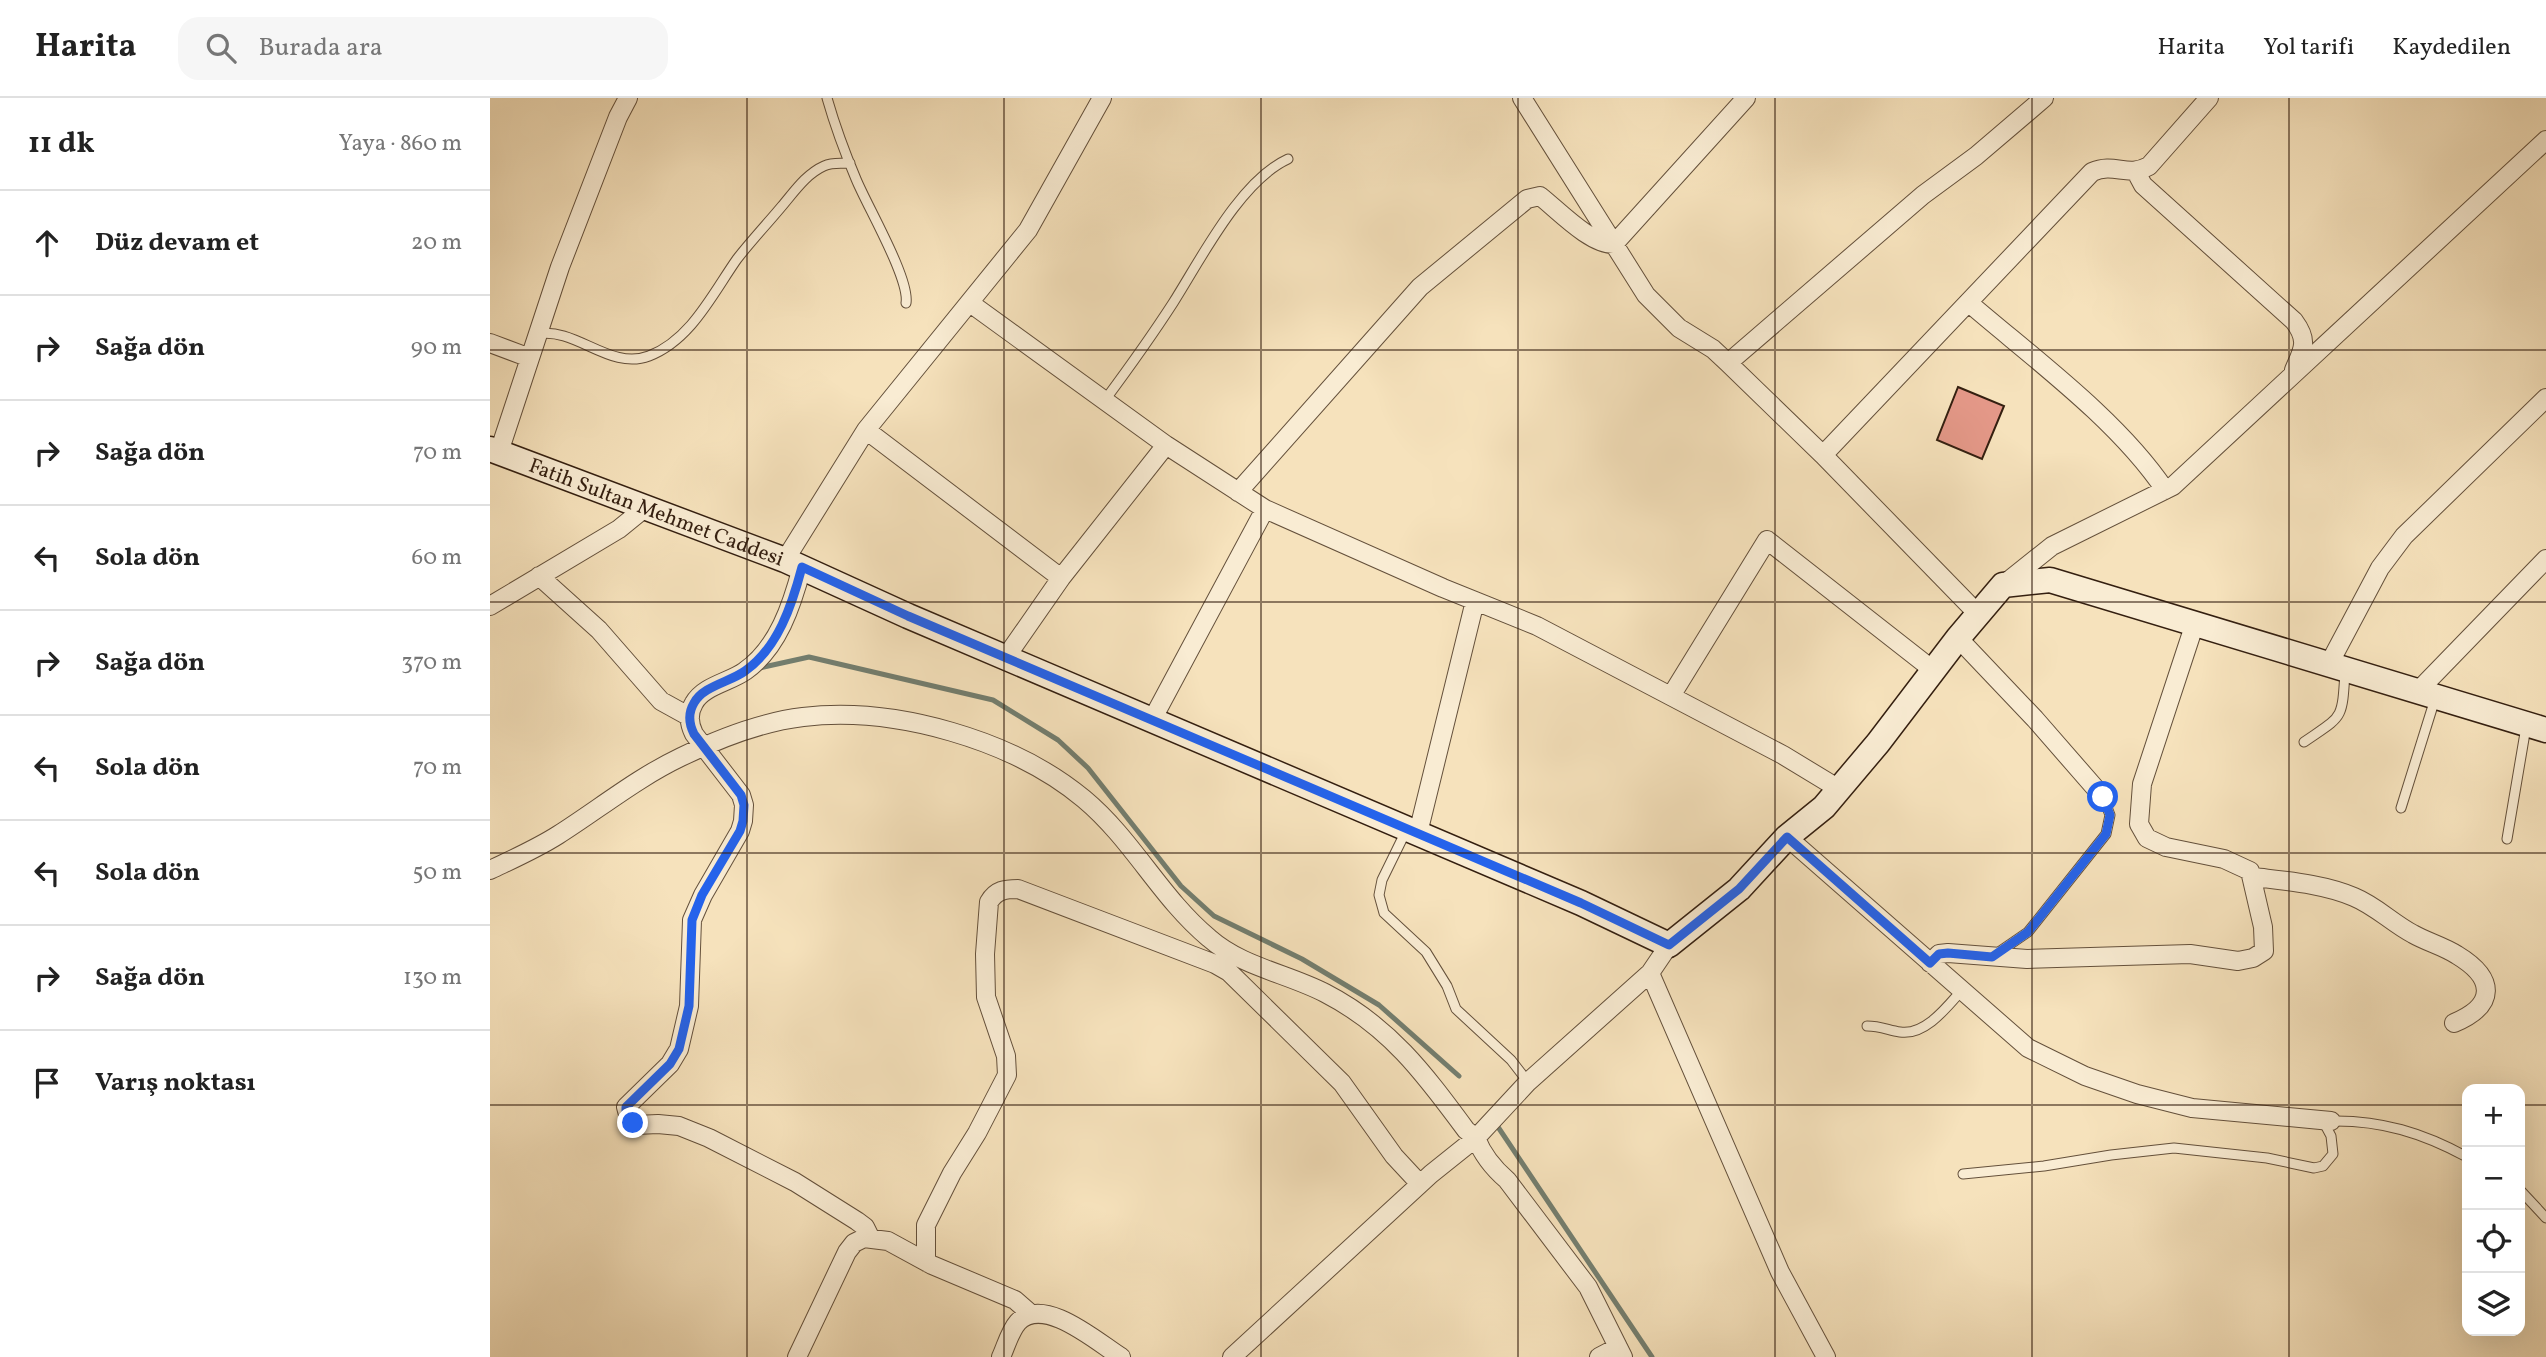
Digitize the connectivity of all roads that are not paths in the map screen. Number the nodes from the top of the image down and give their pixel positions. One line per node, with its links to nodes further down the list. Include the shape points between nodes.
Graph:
1 (628, 98): 16 (street)
2 (827, 98): 10 (lane)
3 (1102, 98): 14 (street, via 1028,230)
4 (1522, 98): 12 (street)
5 (1746, 98): 12 (street)
6 (2044, 98): 19 (street)
7 (2209, 98): 11 (street, via 2156,159)
8 (2546, 140): 20 (street)
9 (1289, 159): 21 (lane, via 1269,169 1213,236)
10 (850, 163): 13 (lane, via 904,284); 16 (lane, via 822,167 800,184 739,256 684,333 661,351 637,360 610,355 551,331)
11 (2136, 172): 15 (street, via 2114,168 2092,172); 20 (street, via 2140,182 2300,329 2304,347)
12 (1614, 244): 19 (street, via 1646,295 1679,328); 28 (street, via 1591,237 1540,196 1527,199 1420,287)
13 (906, 303)
14 (970, 303): 21 (street); 23 (street)
15 (1969, 303): 26 (street); 27 (street, via 2072,391 2148,464)
16 (538, 334): 18 (street)
17 (490, 343): 18 (street)
18 (530, 358): 25 (street)
19 (1728, 363): 26 (street)
20 (2291, 376): 27 (street)
21 (1105, 400): 24 (street)
22 (2543, 406): 42 (street, via 2404,536 2380,568)
23 (866, 430): 32 (street); 34 (street)
24 (1167, 445): 28 (street); 34 (street)
25 (495, 451): 29 (street, Fatih Sultan Mehmet Caddesi)
26 (1823, 455): 38 (street)
27 (2165, 490): 35 (street, via 2052,547)
28 (1238, 492): 30 (street)
29 (646, 507): 32 (street, Fatih Sultan Mehmet Caddesi); 33 (street, via 619,529)
30 (1265, 509): 36 (street); 47 (street)
31 (2546, 559): 44 (street)
32 (794, 564): 41 (street, Fatih Sultan Mehmet Caddesi); 46 (street, via 788,610 766,651 744,672 695,699)
33 (540, 576): 37 (street); 46 (street, via 599,631 661,701)
34 (1061, 578): 41 (street)
35 (2003, 585): 38 (street); 39 (street, via 2050,580)
36 (1475, 601): 45 (street, via 1537,626); 54 (street)
37 (490, 606)
38 (1978, 614): 40 (street)
39 (2195, 623): 42 (street); 58 (street, via 2142,784 2139,824 2147,838 2166,847 2224,859 2247,868)
40 (1958, 638): 43 (street); 52 (street)
41 (1006, 657): 47 (street, Fatih Sultan Mehmet Caddesi)
42 (2337, 666): 44 (street); 49 (lane, via 2341,712 2333,723)
43 (1933, 670): 45 (street, via 1767,540); 51 (street)
44 (2427, 694): 48 (street); 53 (lane)
45 (1671, 696): 51 (street)
46 (690, 717): 50 (street)
47 (1152, 720): 54 (street, Fatih Sultan Mehmet Caddesi)
48 (2536, 727): 56 (lane)
49 (2304, 742)
50 (704, 747): 57 (street); 68 (street, via 778,721 858,716 936,728 1040,769 1102,816 1177,909 1222,948 1259,968 1326,993 1389,1036); 74 (street, via 741,795 743,821 692,920 689,1006 679,1049 626,1112 636,1125 679,1126 721,1144 795,1182 857,1221)
51 (1839, 789): 55 (street)
52 (2103, 797): 60 (lane, via 2110,815 2106,834 2028,932)
53 (2401, 808)
54 (1413, 831): 59 (street, Fatih Sultan Mehmet Caddesi); 66 (lane, via 1382,880 1379,895 1384,914 1426,952 1457,1009 1511,1060)
55 (1787, 837): 59 (street, via 1739,889); 61 (street)
56 (2507, 839)
57 (490, 870)
58 (2253, 877): 60 (street, via 2265,942 2264,951 2253,958 2160,953); 64 (street, via 2353,896 2412,934 2459,956 2481,976 2485,998 2480,1009)
59 (1669, 945): 62 (street)
60 (1992, 957): 61 (street, via 1948,953)
61 (1930, 963): 63 (street)
62 (1650, 972): 66 (street); 83 (street, via 1780,1272)
63 (1962, 990): 65 (lane, via 1944,1010 1908,1033); 67 (street, via 2028,1048 2085,1076 2192,1108)
64 (2454, 1023)
65 (1867, 1026)
66 (1528, 1083): 68 (street)
67 (2327, 1121): 69 (lane, via 2401,1128); 70 (lane, via 2333,1154 2323,1166 2314,1168 2174,1148)
68 (1476, 1138): 71 (street); 77 (street, via 1493,1169 1507,1180 1588,1287)
69 (2462, 1154)
70 (1963, 1174)
71 (1420, 1184): 75 (street, via 1342,1083 1229,972 1018,889 1002,889 989,902 986,998 1006,1056 1007,1075 926,1226); 81 (street)
72 (2525, 1195): 73 (lane)
73 (2546, 1218)
74 (870, 1237): 75 (street, via 888,1241); 78 (street, via 850,1247)
75 (926, 1262): 76 (street, via 1015,1300)
76 (1031, 1314): 79 (street, via 1016,1324); 80 (street, via 1048,1313)
77 (1620, 1352): 82 (street)
78 (797, 1357)
79 (1001, 1357)
80 (1121, 1357)
81 (1232, 1357)
82 (1599, 1357)
83 (1826, 1357)

